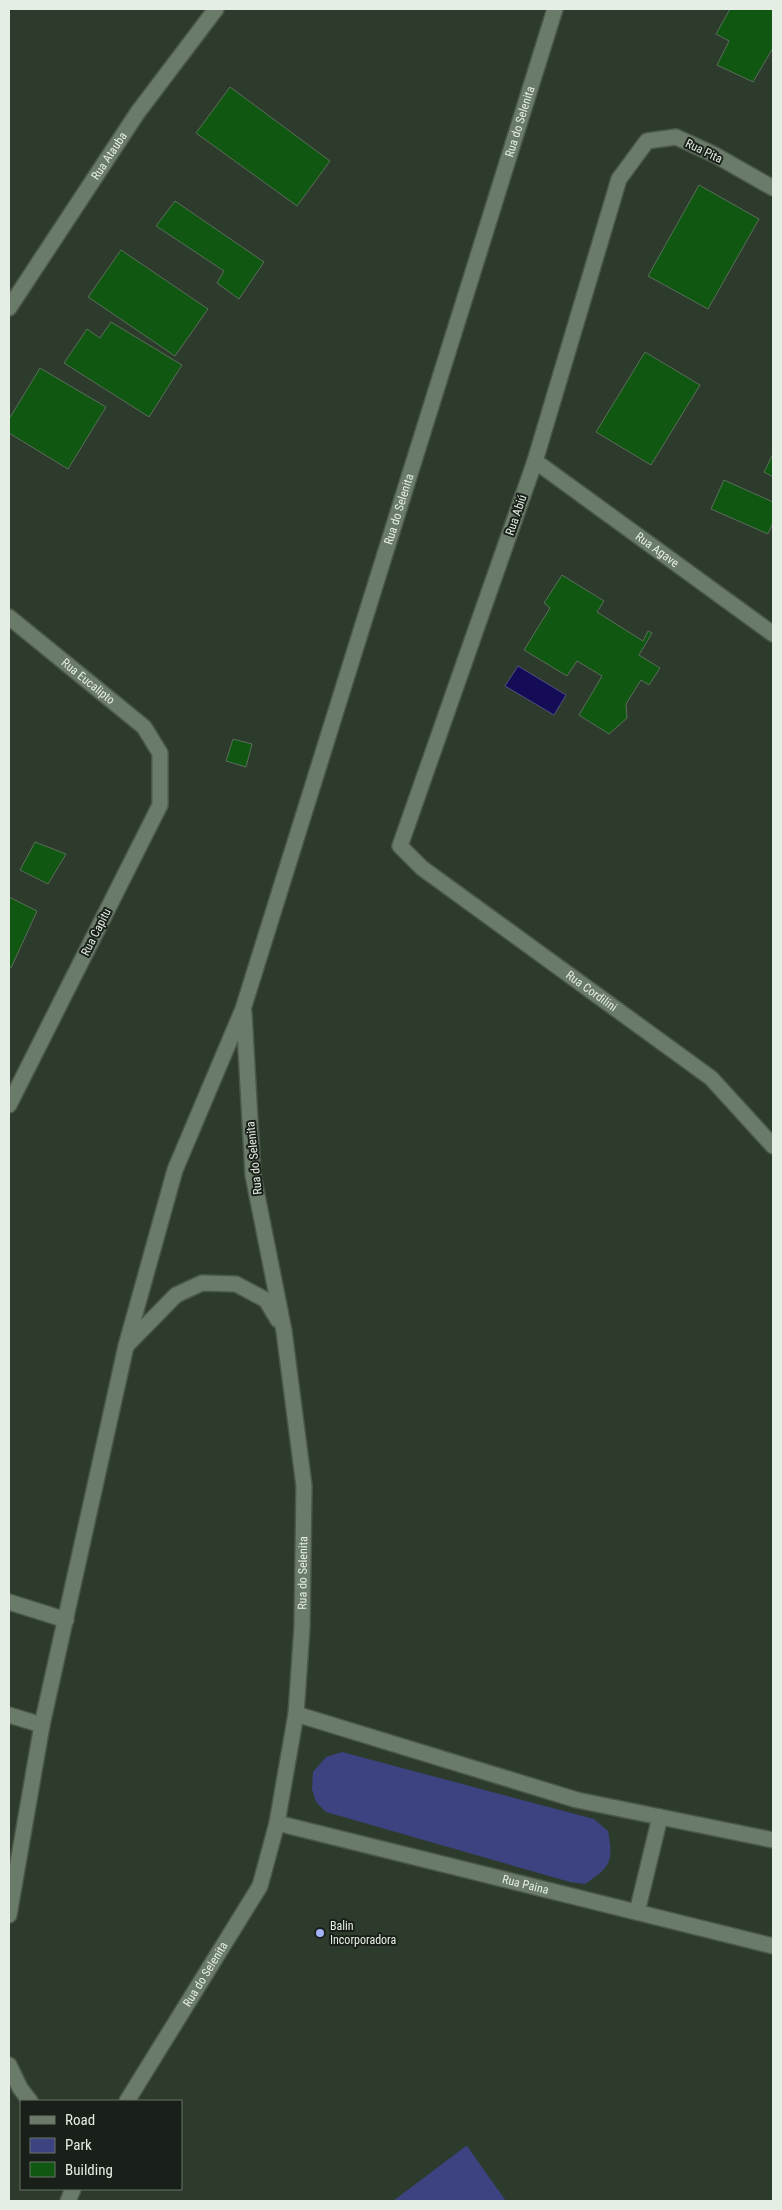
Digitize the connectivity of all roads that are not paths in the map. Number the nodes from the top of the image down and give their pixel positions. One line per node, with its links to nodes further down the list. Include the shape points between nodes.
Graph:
1 (216, 9): 5 (street, Rua Atauba, via 138,112)
2 (555, 9): 11 (street, Rua do Selenita)
3 (619, 179): 4 (street, Rua Pita, via 647,141 676,137); 6 (street, Rua Abiú)
4 (773, 188)
5 (9, 308)
6 (538, 463): 8 (street, Rua Agave); 10 (street, Rua Abiú)
7 (9, 617): 9 (street, Rua Eucalipto, via 144,727)
8 (773, 634)
9 (160, 753): 12 (street, Rua Capitu, via 160,805)
10 (400, 846): 13 (street, Rua Cordilini, via 422,868 711,1078)
11 (243, 1009): 14 (street, Rua do Selenita, via 253,1175); 15 (street, Rua do Selenita, via 175,1170)
12 (9, 1105)
13 (773, 1146)
14 (284, 1331): 15 (street, via 266,1300 236,1284 202,1283 176,1295); 18 (street, Rua do Selenita, via 304,1486 302,1628)
15 (126, 1346): 17 (street, Rua do Selenita)
16 (9, 1602): 17 (street)
17 (66, 1620): 20 (street, Rua do Selenita)
18 (296, 1714): 21 (street, via 577,1800); 22 (street, Rua do Selenita)
19 (9, 1715): 20 (street)
20 (42, 1725): 25 (street, Rua do Selenita)
21 (660, 1817): 23 (street); 24 (street)
22 (278, 1823): 24 (street, Rua Paina); 29 (street, Rua do Selenita, via 260,1886)
23 (773, 1840)
24 (636, 1912): 26 (street, Rua Paina)
25 (9, 1915)
26 (773, 1946)
27 (9, 2065): 28 (street)
28 (29, 2100)
29 (128, 2100)

